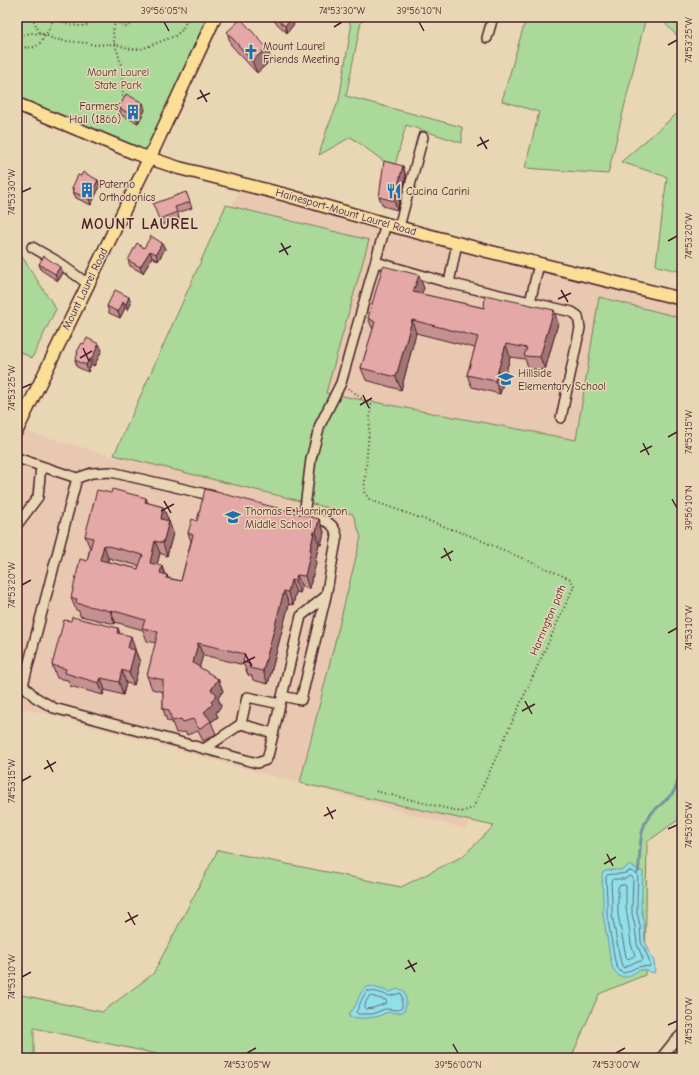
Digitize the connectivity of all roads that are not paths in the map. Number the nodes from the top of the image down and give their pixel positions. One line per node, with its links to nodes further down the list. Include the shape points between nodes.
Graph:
1 (215, 17): 6 (main road, Mount Laurel Road)
2 (493, 17): 3 (street)
3 (487, 38)
4 (17, 104): 6 (main road, Hainesport-Mount Laurel Road)
5 (423, 137): 8 (street)
6 (149, 159): 7 (main road, Hainesport-Mount Laurel Road); 14 (main road, Mount Laurel Road)
7 (386, 224): 8 (main road, Hainesport-Mount Laurel Road); 11 (street)
8 (400, 227): 9 (main road, Hainesport-Mount Laurel Road)
9 (457, 243): 12 (main road, Hainesport-Mount Laurel Road); 13 (street)
10 (32, 247): 14 (street)
11 (376, 262): 13 (street); 24 (street, via 341,383 320,425 311,459)
12 (539, 264): 15 (main road, Hainesport-Mount Laurel Road); 16 (street)
13 (449, 283): 16 (street)
14 (88, 284): 18 (main road, Mount Laurel Road)
15 (682, 299)
16 (530, 302): 17 (street, via 572,312 578,316 580,328)
17 (561, 418)
18 (17, 430)
19 (17, 458): 20 (street)
20 (41, 466): 21 (street); 25 (street, via 38,497)
21 (77, 478): 22 (street, via 92,473 110,472); 27 (street)
22 (227, 499)
23 (281, 511): 24 (street)
24 (304, 516): 26 (street, via 330,523 337,536)
25 (17, 525)
26 (326, 596): 28 (street, via 300,616); 28 (street, via 300,700)
27 (20, 684): 31 (street, via 54,708)
28 (281, 700): 29 (street, via 247,697); 30 (street)
29 (241, 724): 30 (street); 31 (street)
30 (273, 734): 31 (street, via 266,760 258,763)
31 (204, 749)
32 (682, 1034): 33 (street)
33 (661, 1058)

